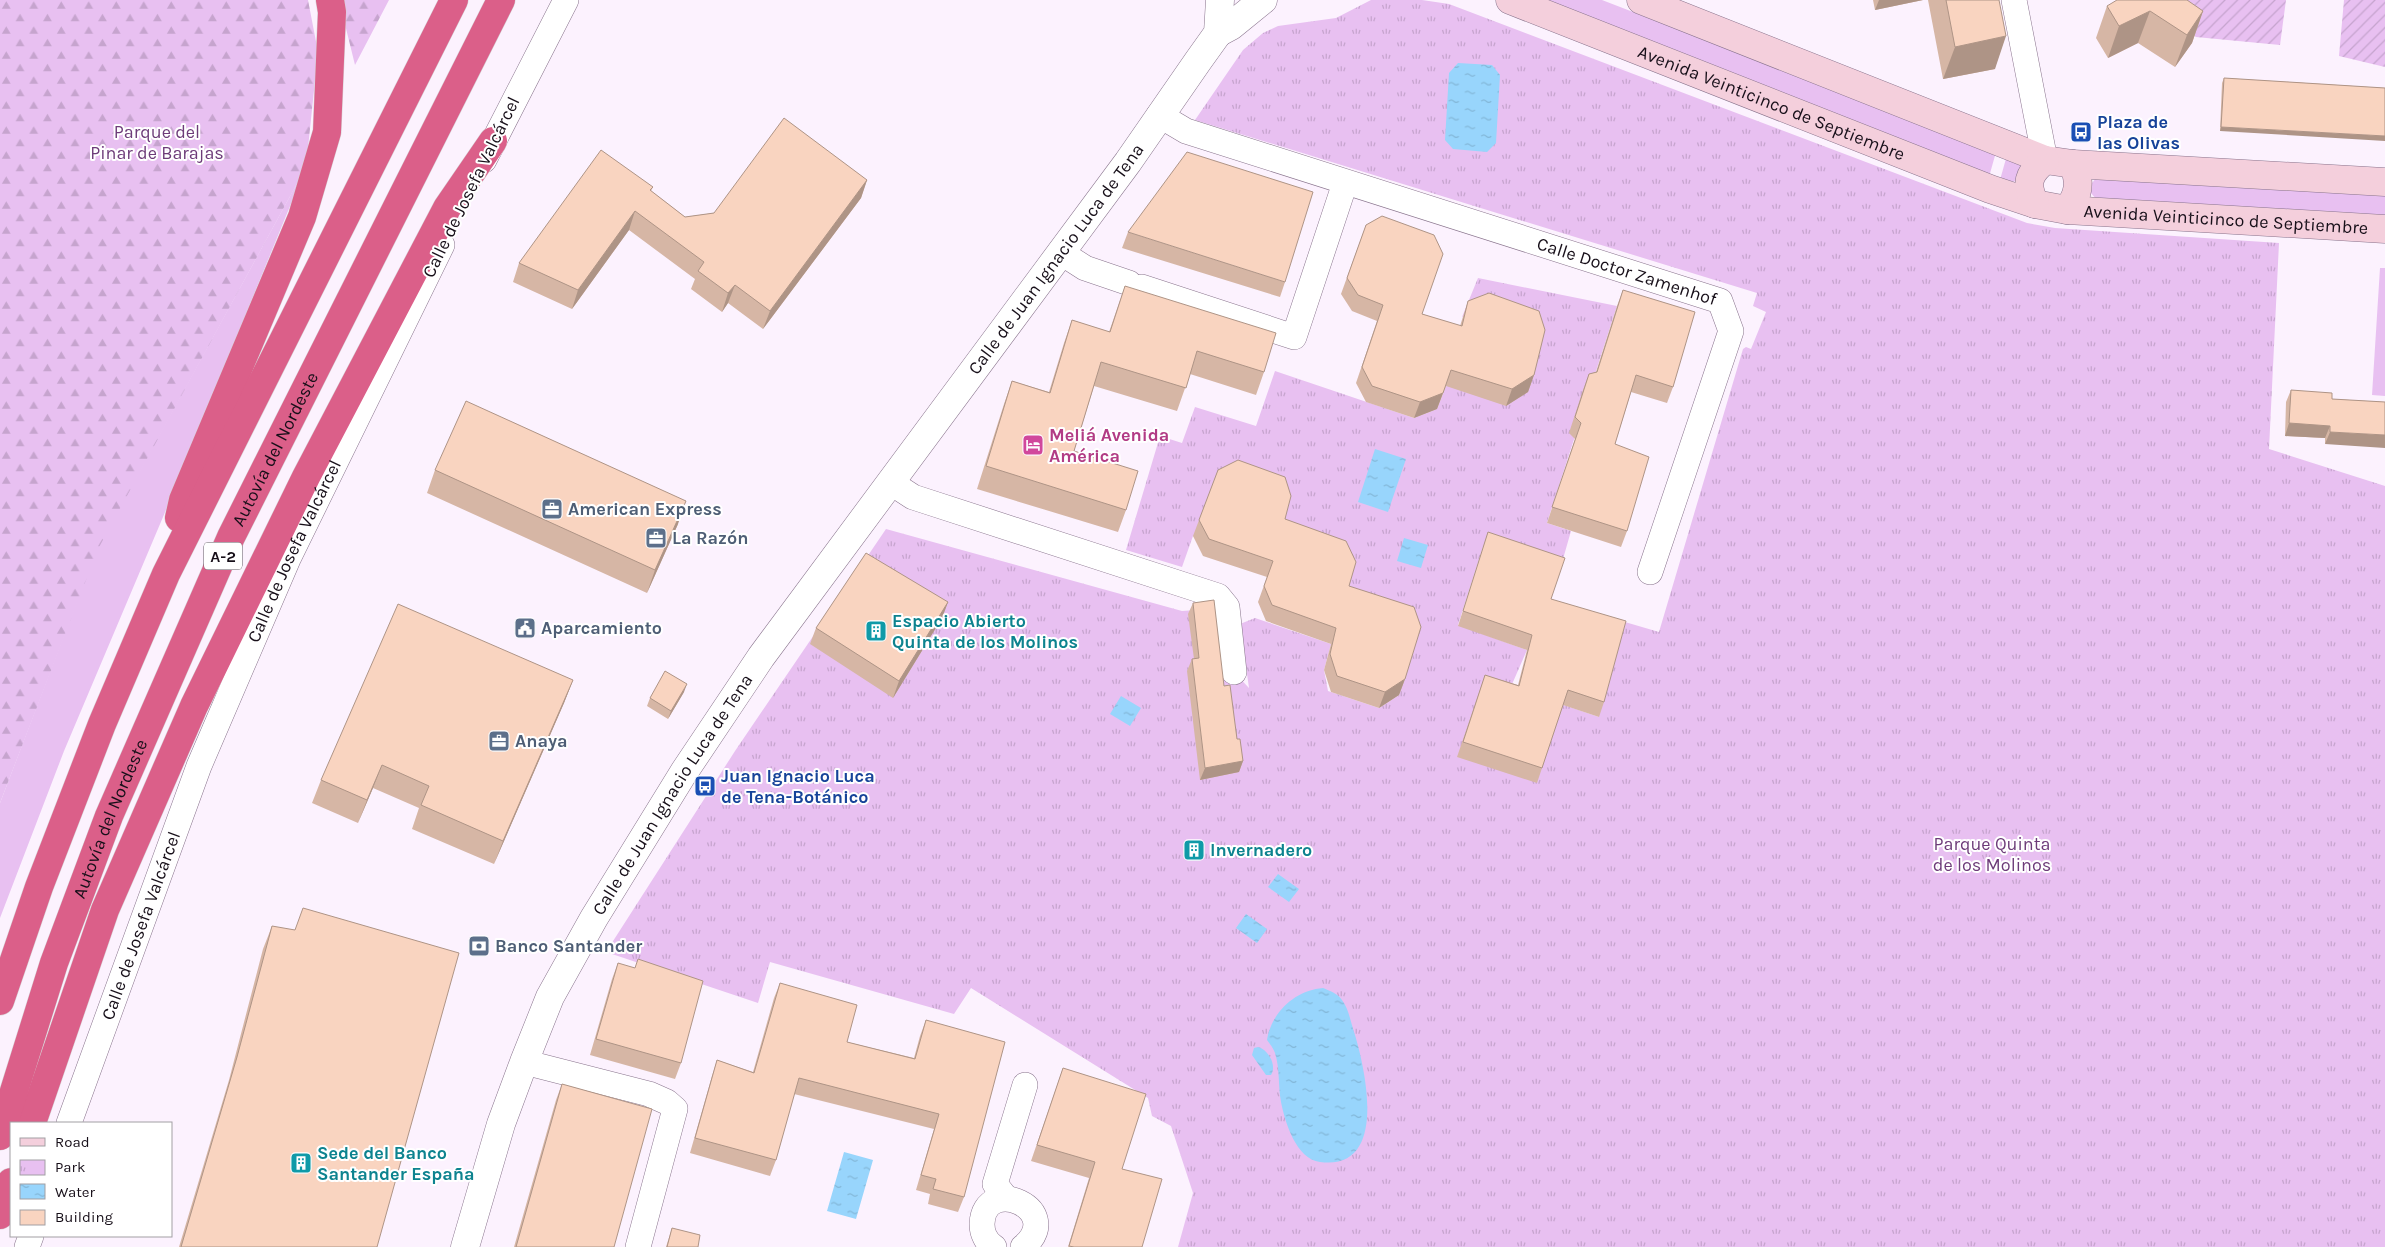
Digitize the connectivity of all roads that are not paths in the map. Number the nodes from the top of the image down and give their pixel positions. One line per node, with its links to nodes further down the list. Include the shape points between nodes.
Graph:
1 (330, 0): 23 (highway, via 327,132 302,217 183,500)
2 (454, 0): 23 (highway, A-2)
3 (501, 0): 30 (highway, Autovía del Nordeste / A-2, via 227,546 109,816 54,963)
4 (566, 0): 12 (street, Calle de Josefa Valcárcel)
5 (1220, 0): 10 (street)
6 (1263, 0): 10 (street, Calle de Juan Ignacio Luca de Tena)
7 (1510, 0): 17 (main road, Avenida Veinticinco de Septiembre)
8 (1641, 0): 13 (main road)
9 (2014, 0): 13 (street)
10 (1218, 32): 11 (street, Calle de Juan Ignacio Luca de Tena)
11 (1160, 115): 15 (street, Calle Doctor Zamenhof, via 1186,130); 20 (street, Calle de Juan Ignacio Luca de Tena)
12 (493, 141): 28 (highway, via 447,208 306,477 194,706 105,910); 29 (street, Calle de Josefa Valcárcel, via 288,559 199,766)
13 (2045, 160): 14 (main road); 17 (main road, via 2029,179 2029,192)
14 (2073, 164): 16 (main road); 18 (main road, Avenida Veinticinco de Septiembre, via 2078,188 2075,200)
15 (1345, 182): 20 (street, via 1294,337 1085,268); 22 (street, Calle Doctor Zamenhof, via 1720,301 1731,331)
16 (2385, 182)
17 (2035, 204): 18 (main road, Avenida Veinticinco de Septiembre)
18 (2067, 210): 19 (main road, Avenida Veinticinco de Septiembre)
19 (2385, 229)
20 (1060, 252): 21 (street, Calle de Juan Ignacio Luca de Tena)
21 (890, 482): 24 (street, via 913,497 1218,596 1227,607); 26 (street, Calle de Juan Ignacio Luca de Tena, via 761,656 684,772 550,997)
22 (1650, 572)
23 (166, 574): 25 (highway, A-2, via 102,724 42,878)
24 (1234, 672)
25 (0, 1001)
26 (524, 1062): 34 (street, Calle de Juan Ignacio Luca de Tena, via 501,1124); 35 (street, via 649,1094 675,1109)
27 (1025, 1085): 32 (street, via 995,1184)
28 (32, 1122)
29 (69, 1122)
30 (0, 1136)
31 (10, 1185): 33 (highway)
32 (1006, 1198): 36 (street, via 990,1206 985,1213 982,1230); 37 (street, via 1023,1202 1034,1215 1034,1233)
33 (0, 1215)
34 (465, 1247)
35 (638, 1247)
36 (992, 1247)
37 (1023, 1247)

